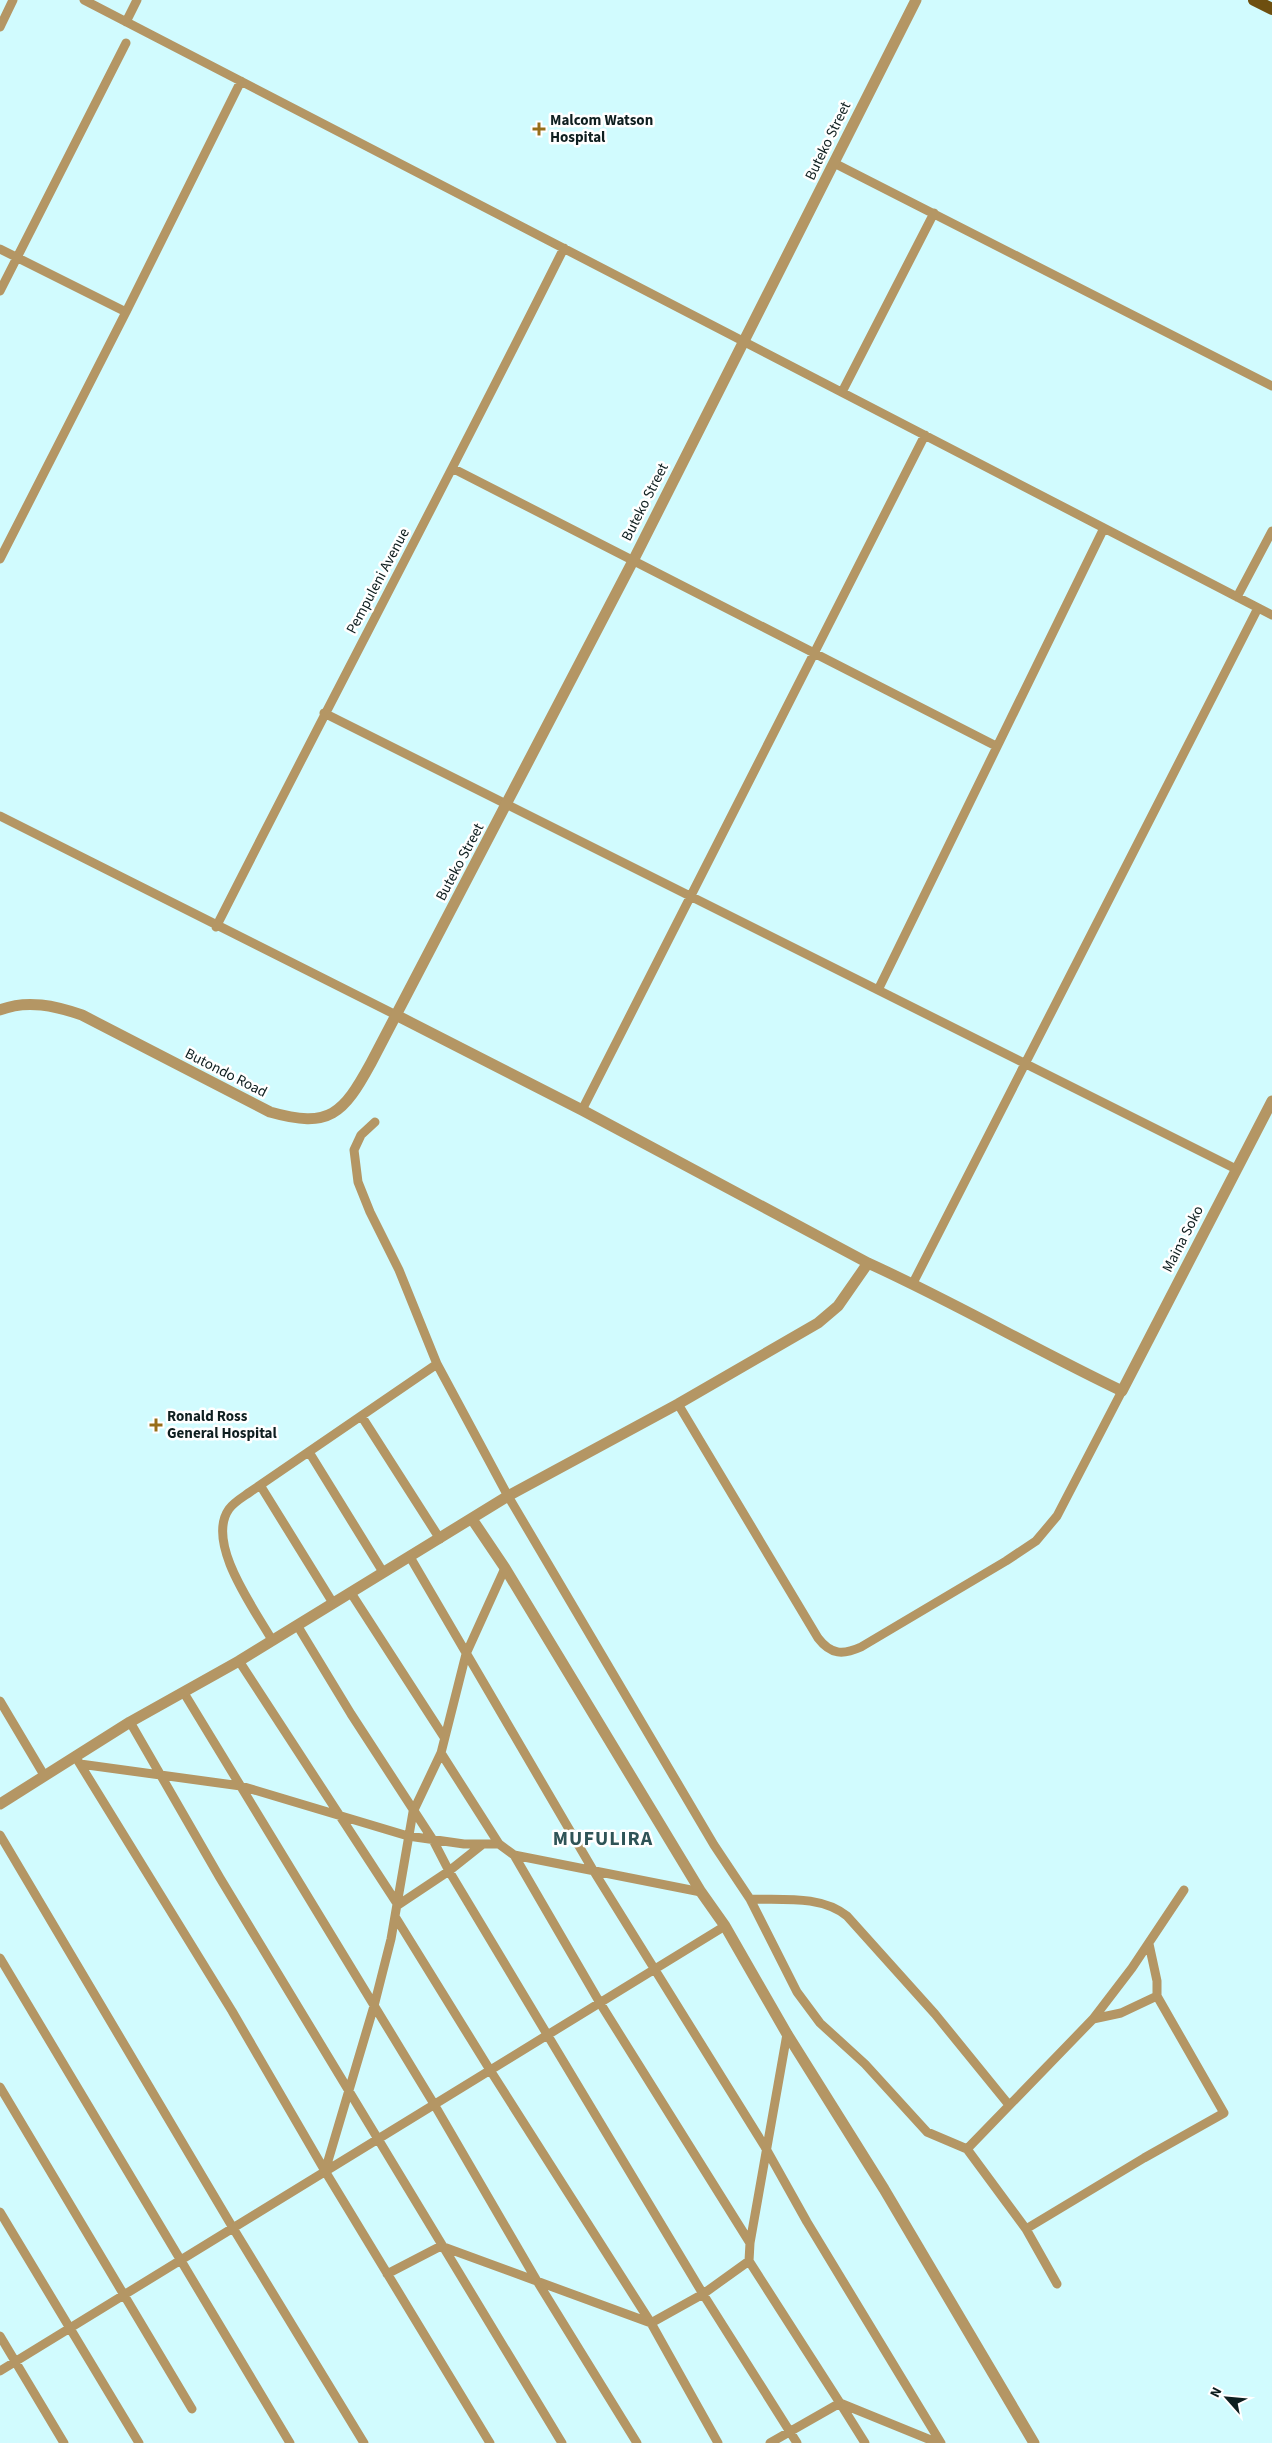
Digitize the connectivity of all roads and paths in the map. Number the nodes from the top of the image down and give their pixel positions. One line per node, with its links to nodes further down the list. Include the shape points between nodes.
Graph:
1 (13, 0): 8 (street)
2 (84, 0): 7 (street)
3 (137, 0): 7 (street)
4 (916, 0): 11 (street, Buteko Street)
5 (1254, 0): 6 (main road)
6 (1272, 9)
7 (126, 22): 10 (street)
8 (0, 27)
9 (126, 43): 15 (street)
10 (240, 81): 14 (street); 17 (street)
11 (834, 163): 12 (street); 18 (street, Buteko Street)
12 (934, 213): 19 (street); 20 (street)
13 (0, 248): 15 (street)
14 (564, 248): 18 (street); 22 (street, Pempuleni Avenue)
15 (18, 257): 16 (street); 17 (street)
16 (0, 291)
17 (126, 312): 25 (street)
18 (742, 341): 20 (street); 26 (street, Buteko Street)
19 (1272, 386)
20 (842, 392): 21 (street)
21 (926, 435): 23 (street); 30 (street)
22 (454, 469): 26 (street); 31 (street, Pempuleni Avenue)
23 (1104, 528): 27 (street); 32 (street)
24 (1272, 531): 27 (street)
25 (0, 559)
26 (634, 559): 30 (street); 33 (street, Buteko Street)
27 (1238, 597): 28 (street)
28 (1258, 608): 29 (street); 40 (street)
29 (1272, 615)
30 (816, 653): 32 (street); 35 (street)
31 (324, 713): 33 (street); 36 (street, Pempuleni Avenue)
32 (996, 746): 37 (street)
33 (507, 804): 35 (street); 39 (street, Buteko Street)
34 (0, 816): 36 (street)
35 (692, 896): 37 (street); 42 (street)
36 (216, 926): 39 (street)
37 (878, 990): 40 (street)
38 (0, 1010): 39 (street, Butondo Road, via 56,1006 82,1015 270,1112 314,1120 333,1112 350,1098)
39 (396, 1015): 42 (street)
40 (1026, 1064): 44 (street); 46 (street)
41 (1272, 1101): 44 (street, Maina Soko)
42 (582, 1110): 45 (street)
43 (375, 1122): 47 (street, via 361,1134 354,1150 358,1182 399,1270)
44 (1236, 1169): 48 (street, Maina Soko)
45 (868, 1263): 46 (street); 49 (street, via 838,1306 818,1323)
46 (913, 1284): 48 (street, via 1050,1357)
47 (437, 1364): 50 (street); 53 (street)
48 (1122, 1391): 49 (street, via 1061,1509 1036,1541 861,1647 838,1653 818,1638)
49 (678, 1404): 53 (street)
50 (362, 1417): 51 (street); 55 (street)
51 (310, 1452): 52 (street); 58 (street)
52 (260, 1485): 60 (street); 62 (street, via 225,1517 224,1549 229,1565)
53 (508, 1496): 54 (street); 87 (street, via 680,1791)
54 (472, 1519): 55 (street); 57 (street)
55 (440, 1539): 56 (street)
56 (410, 1557): 58 (street); 63 (street)
57 (506, 1568): 63 (street); 86 (street)
58 (384, 1572): 59 (street)
59 (351, 1593): 60 (street); 68 (street)
60 (333, 1603): 61 (street)
61 (298, 1625): 62 (street); 75 (street)
62 (272, 1640): 64 (street)
63 (466, 1654): 68 (street); 83 (street)
64 (238, 1661): 65 (street); 76 (street)
65 (184, 1692): 67 (street); 73 (street)
66 (0, 1702): 72 (street)
67 (130, 1722): 70 (street); 71 (street)
68 (444, 1737): 69 (street)
69 (441, 1753): 75 (street); 81 (street)
70 (77, 1760): 71 (street); 72 (street); 108 (street, via 232,2011)
71 (161, 1774): 73 (street); 102 (street, via 220,1878)
72 (44, 1775): 74 (street)
73 (241, 1786): 76 (street); 96 (street)
74 (0, 1804)
75 (414, 1812): 78 (street); 79 (street)
76 (340, 1815): 78 (street); 88 (street)
77 (0, 1835): 110 (street)
78 (408, 1836): 79 (street); 88 (street)
79 (433, 1840): 80 (street); 84 (street)
80 (483, 1844): 81 (street); 84 (street)
81 (499, 1844): 82 (street)
82 (514, 1855): 83 (street); 95 (street)
83 (593, 1870): 86 (street); 93 (street)
84 (449, 1871): 88 (street); 99 (street)
85 (1184, 1890): 91 (street)
86 (701, 1892): 90 (street)
87 (750, 1899): 104 (street, via 818,1902 842,1911 935,2014); 107 (street, via 797,1992 820,2023 865,2064 924,2130)
88 (398, 1905): 89 (street)
89 (396, 1918): 96 (street); 100 (street)
90 (725, 1926): 93 (street); 98 (street)
91 (1149, 1944): 94 (street); 97 (street)
92 (0, 1958): 114 (street)
93 (656, 1968): 95 (street); 106 (street)
94 (1157, 1996): 97 (street, via 1121,2012); 111 (street, via 1224,2113)
95 (600, 2003): 99 (street); 112 (street)
96 (374, 2006): 102 (street); 103 (street)
97 (1093, 2019): 104 (street)
98 (787, 2034): 106 (street); 141 (street, via 884,2189)
99 (547, 2035): 100 (street); 120 (street)
100 (490, 2070): 103 (street); 121 (street)
101 (0, 2087): 119 (street)
102 (348, 2088): 105 (street); 108 (street)
103 (434, 2104): 105 (street); 117 (street)
104 (1009, 2105): 107 (street)
105 (377, 2139): 108 (street); 113 (street)
106 (765, 2147): 112 (street); 140 (street)
107 (967, 2149): 111 (street)
108 (325, 2172): 110 (street); 116 (street)
109 (0, 2212): 122 (street)
110 (233, 2228): 114 (street); 132 (street)
111 (1026, 2229): 118 (street)
112 (750, 2243): 115 (street)
113 (441, 2246): 116 (street); 117 (street); 134 (street)
114 (180, 2260): 119 (street); 131 (street)
115 (748, 2261): 120 (street); 126 (street)
116 (387, 2274): 133 (street)
117 (538, 2281): 121 (street); 135 (street)
118 (1057, 2284)
119 (125, 2294): 122 (street); 127 (street)
120 (703, 2294): 121 (street); 128 (street)
121 (651, 2323): 136 (street)
122 (70, 2328): 124 (street); 130 (street)
123 (0, 2336): 124 (street)
124 (15, 2361): 125 (street); 129 (street)
125 (0, 2370)
126 (840, 2403): 128 (street); 139 (street); 140 (street)
127 (192, 2409)
128 (790, 2430): 137 (street); 138 (street)
129 (64, 2443)
130 (139, 2443)
131 (290, 2443)
132 (364, 2443)
133 (490, 2443)
134 (562, 2443)
135 (638, 2443)
136 (718, 2443)
137 (770, 2443)
138 (798, 2443)
139 (864, 2443)
140 (939, 2443)
141 (1034, 2443)

